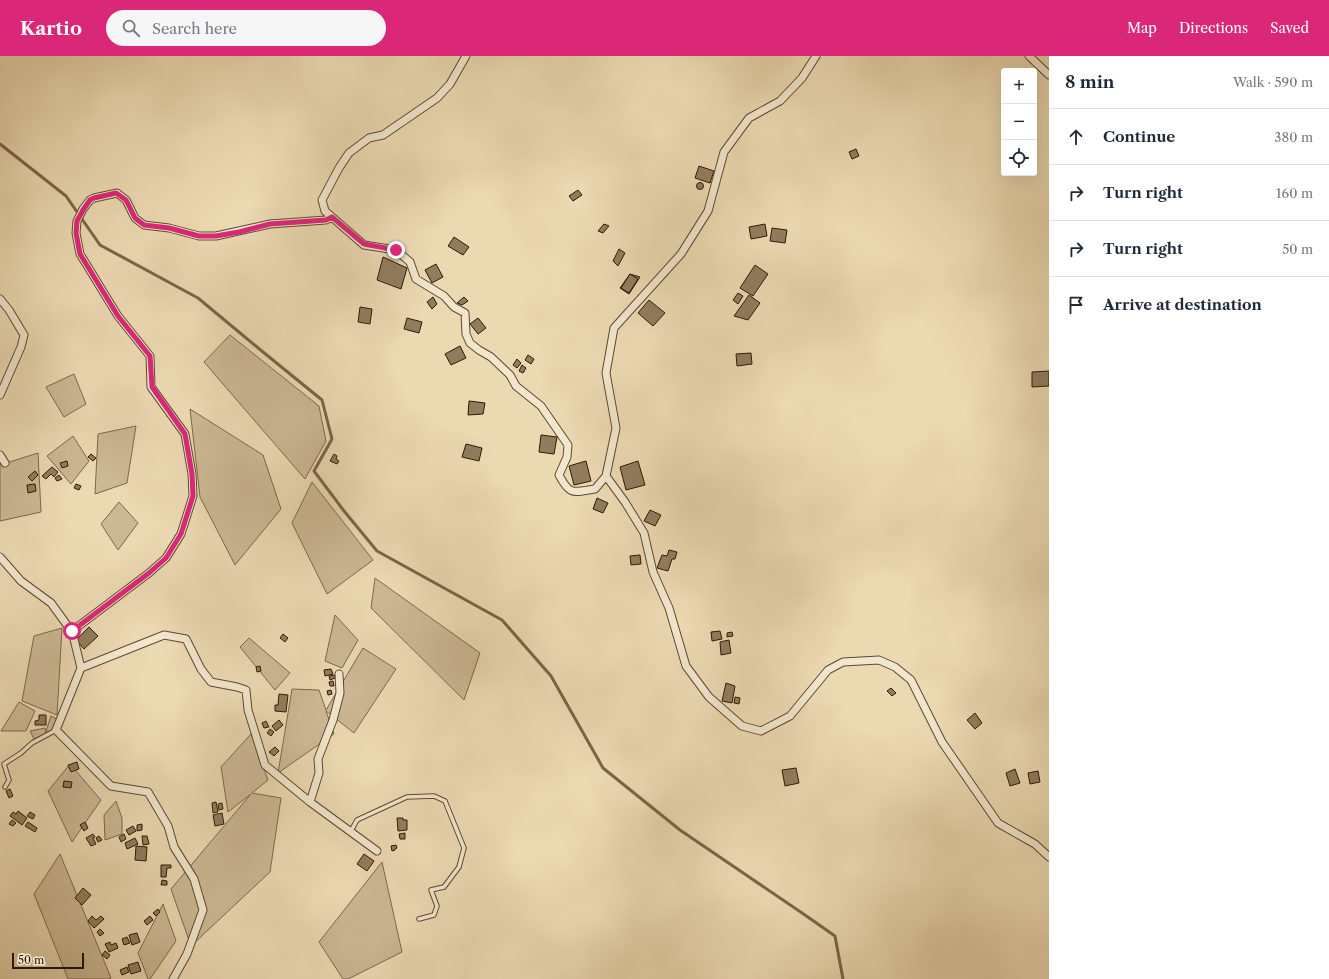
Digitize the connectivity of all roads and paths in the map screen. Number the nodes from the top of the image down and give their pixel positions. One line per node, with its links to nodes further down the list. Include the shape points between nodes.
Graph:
1 (466, 56): 5 (street, via 450,84 437,98 383,135 369,138 349,153 322,200 325,211)
2 (816, 56): 10 (street, via 802,78 780,101 749,118 724,152 708,211 681,254 614,328 606,373 616,428)
3 (1029, 56): 4 (street)
4 (1049, 75)
5 (332, 217): 10 (street, via 364,244 396,250 410,262 416,279 465,313 466,334 470,343 491,357 510,375 516,386 541,406 568,445 567,457 559,475 565,487 575,492 595,489); 12 (street, via 326,220 270,224 216,236 199,236 144,225 135,218 126,200 116,193 90,200 83,210 77,221 76,233 80,254 118,316 150,356 152,387 185,434 193,496 181,534 166,558)
6 (0, 299): 7 (street, via 24,335)
7 (0, 396)
8 (0, 455): 9 (street)
9 (5, 463)
10 (606, 476): 20 (street, via 644,533 653,572 669,608 686,666 709,697 742,726 761,731 790,716 828,670 843,662 879,660 895,667 911,680 942,742 998,823 1035,844)
11 (0, 557): 12 (street, via 21,581 52,603)
12 (72, 631): 13 (street)
13 (81, 668): 15 (street); 17 (street, via 164,635 186,640 211,682 246,690 248,710 265,766)
14 (339, 674): 17 (street, via 340,693 318,759 319,773)
15 (56, 730): 16 (lane, via 32,743 4,764 9,780); 22 (street, via 111,786 148,792 168,826 174,847 194,879 204,910 187,954)
16 (5, 786)
17 (310, 802): 18 (street)
18 (351, 831): 19 (street); 21 (lane, via 357,820 407,797 434,796 445,801 464,848 460,867 444,887 431,890 437,906 434,915)
19 (377, 851)
20 (1049, 857)
21 (419, 919)
22 (173, 979)

